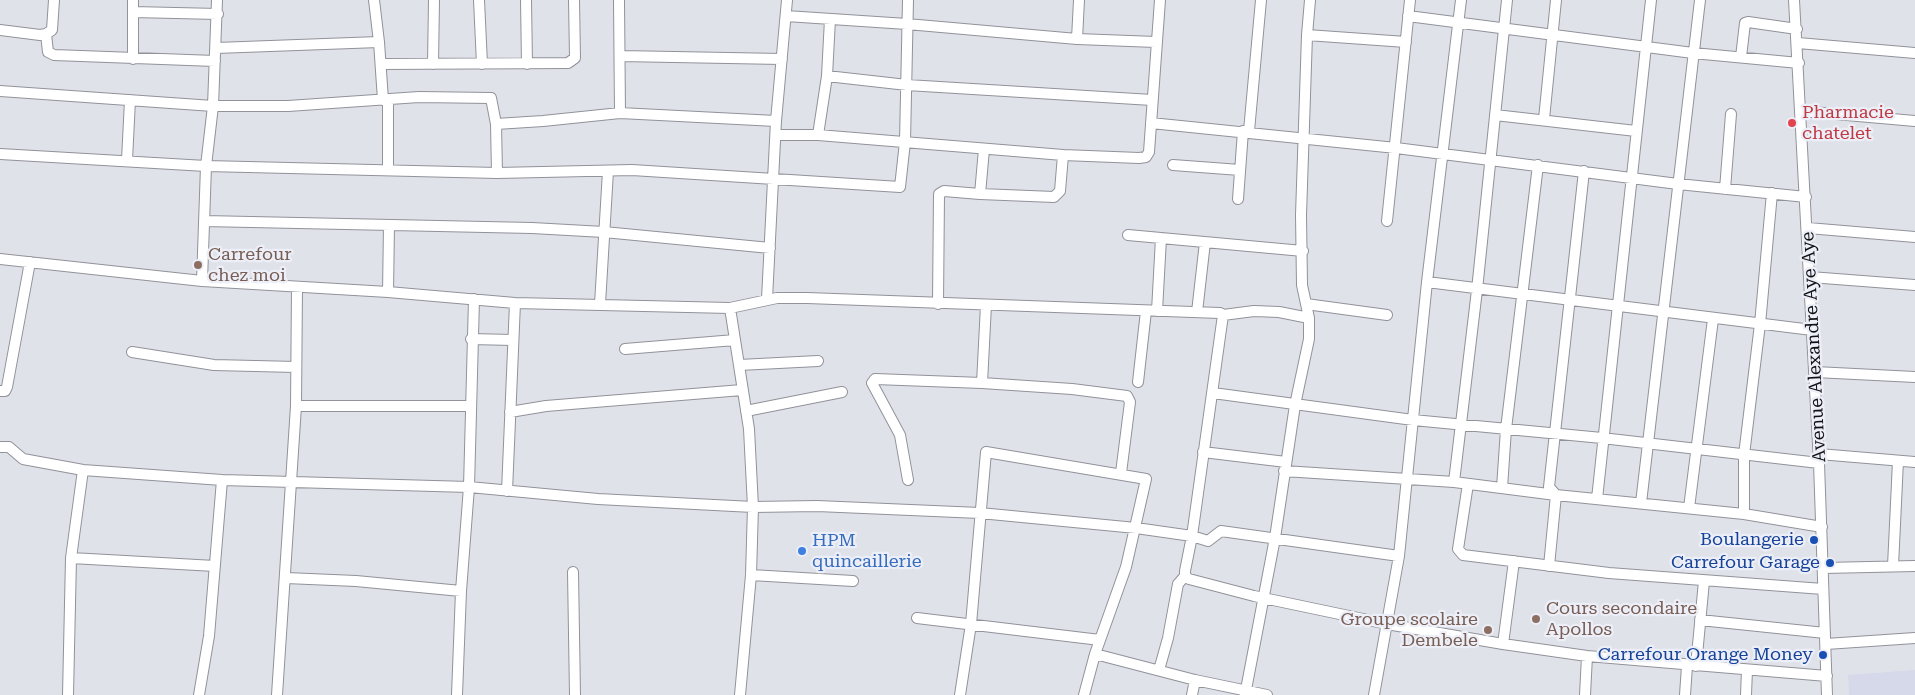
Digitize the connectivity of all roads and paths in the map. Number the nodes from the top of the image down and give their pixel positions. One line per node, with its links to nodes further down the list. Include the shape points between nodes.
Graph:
1 (54, 0): 33 (street, via 52,30)
2 (133, 0): 23 (street)
3 (218, 0): 24 (street)
4 (374, 0): 37 (street)
5 (434, 0): 52 (street)
6 (479, 0): 53 (street)
7 (526, 0): 54 (street)
8 (574, 0): 54 (street, via 575,58 568,63)
9 (619, 0): 45 (street)
10 (787, 0): 25 (street)
11 (908, 0): 29 (street)
12 (1080, 0): 36 (street)
13 (1160, 0): 38 (street)
14 (1261, 0): 71 (street)
15 (1310, 0): 34 (street)
16 (1410, 0): 26 (street)
17 (1461, 0): 28 (street)
18 (1506, 0): 30 (street)
19 (1556, 0): 35 (street)
20 (1651, 0): 41 (street)
21 (1700, 0): 43 (street)
22 (1794, 0): 31 (street, Avenue Alexandre Aye Aye)
23 (133, 12): 24 (street); 47 (street)
24 (218, 14): 42 (street)
25 (786, 16): 27 (street); 48 (street)
26 (1408, 16): 28 (street); 39 (street)
27 (830, 18): 29 (street); 55 (street)
28 (1460, 22): 30 (street); 80 (street)
29 (907, 24): 36 (street); 56 (street)
30 (1503, 28): 35 (street); 65 (street)
31 (1797, 28): 40 (street, Avenue Alexandre Aye Aye); 46 (street, via 1746,23)
32 (0, 30): 33 (street)
33 (46, 34): 47 (street, via 48,52 54,55)
34 (1306, 34): 39 (street); 75 (street)
35 (1552, 34): 41 (street); 66 (street)
36 (1077, 39): 38 (street)
37 (379, 42): 42 (street); 51 (street)
38 (1156, 42): 60 (street)
39 (1406, 42): 78 (street)
40 (1798, 43): 44 (street); 50 (street, Avenue Alexandre Aye Aye)
41 (1646, 47): 43 (street); 72 (street)
42 (216, 48): 49 (street)
43 (1693, 52): 46 (street); 94 (street)
44 (1915, 53)
45 (620, 56): 48 (street); 63 (street)
46 (1741, 57): 50 (street)
47 (133, 59): 49 (street)
48 (782, 59): 67 (street)
49 (215, 61): 61 (street)
50 (1799, 63): 62 (street, Avenue Alexandre Aye Aye)
51 (381, 64): 52 (street); 58 (street)
52 (433, 64): 53 (street)
53 (482, 64): 54 (street)
54 (527, 64)
55 (826, 76): 56 (street); 74 (street)
56 (907, 85): 60 (street); 76 (street)
57 (0, 91): 59 (street)
58 (386, 99): 61 (street, via 288,106); 70 (street, via 491,98); 87 (street)
59 (130, 100): 61 (street); 83 (street)
60 (1152, 100): 69 (street)
61 (213, 106): 86 (street)
62 (1801, 111): 68 (street); 98 (street, Avenue Alexandre Aye Aye)
63 (620, 113): 67 (street); 70 (street)
64 (1731, 114): 95 (street)
65 (1495, 115): 66 (street); 82 (street)
66 (1544, 119): 72 (street)
67 (776, 121): 73 (street)
68 (1915, 121)
69 (1151, 123): 71 (street); 81 (street, via 1146,157)
70 (496, 124): 91 (street)
71 (1246, 131): 75 (street); 88 (street)
72 (1636, 131): 92 (street)
73 (776, 135): 74 (street); 93 (street)
74 (818, 135): 76 (street)
75 (1304, 138): 78 (street); 110 (street)
76 (905, 142): 77 (street); 93 (street, via 900,187)
77 (984, 148): 81 (street); 97 (street)
78 (1396, 148): 80 (street); 101 (street)
79 (0, 154): 83 (street)
80 (1443, 154): 82 (street); 115 (street)
81 (1063, 155): 97 (street, via 1058,195 1054,197)
82 (1490, 158): 85 (street); 118 (street)
83 (127, 160): 86 (street)
84 (1173, 164): 88 (street)
85 (1538, 165): 90 (street); 120 (street)
86 (206, 166): 87 (street); 100 (street)
87 (388, 170): 91 (street)
88 (1240, 170): 99 (street)
89 (608, 171): 91 (street); 93 (street); 104 (street)
90 (1584, 171): 92 (street); 123 (street)
91 (497, 173)
92 (1631, 177): 94 (street); 129 (street)
93 (774, 178): 109 (street)
94 (1678, 184): 95 (street); 134 (street)
95 (1725, 189): 96 (street)
96 (1772, 193): 98 (street); 139 (street)
97 (980, 194): 126 (street, via 944,191 939,194)
98 (1806, 197): 103 (street, Avenue Alexandre Aye Aye)
99 (1238, 199)
100 (204, 221): 102 (street); 114 (street)
101 (1387, 221)
102 (389, 225): 104 (street); 119 (street)
103 (1808, 228): 106 (street); 113 (street, Avenue Alexandre Aye Aye)
104 (604, 232): 109 (street); 125 (street)
105 (1128, 235): 107 (street)
106 (1915, 237)
107 (1161, 238): 108 (street); 132 (street)
108 (1205, 242): 110 (street); 133 (street)
109 (770, 248): 122 (street)
110 (1303, 251): 127 (street, via 1302,285)
111 (0, 259): 112 (street)
112 (30, 262): 114 (street); 154 (street, via 6,387)
113 (1810, 277): 116 (street); 140 (street, Avenue Alexandre Aye Aye)
114 (202, 281): 117 (street)
115 (1426, 282): 118 (street); 162 (street)
116 (1915, 285)
117 (297, 287): 119 (street); 148 (street)
118 (1478, 290): 120 (street); 163 (street)
119 (388, 292): 121 (street)
120 (1523, 296): 123 (street); 164 (street)
121 (474, 299): 124 (street); 141 (street)
122 (767, 299): 126 (street); 130 (street)
123 (1569, 302): 129 (street); 165 (street)
124 (515, 303): 125 (street); 142 (street)
125 (600, 304): 130 (street)
126 (938, 304): 128 (street)
127 (1306, 304): 136 (street); 137 (street)
128 (986, 305): 131 (street); 152 (street)
129 (1616, 307): 134 (street); 166 (street)
130 (730, 308): 143 (street)
131 (1146, 311): 132 (street); 151 (street)
132 (1157, 311): 133 (street)
133 (1197, 312): 135 (street)
134 (1664, 313): 138 (street); 167 (street)
135 (1223, 315): 137 (street, via 1270,312); 156 (street)
136 (1386, 315)
137 (1309, 318): 157 (street, via 1306,359)
138 (1713, 319): 139 (street); 169 (street)
139 (1760, 324): 140 (street); 171 (street)
140 (1812, 330): 149 (street, Avenue Alexandre Aye Aye)
141 (471, 339): 142 (street); 159 (street)
142 (513, 340): 161 (street)
143 (735, 340): 144 (street); 147 (street)
144 (625, 349)
145 (132, 352): 148 (street, via 214,365)
146 (818, 361): 147 (street)
147 (740, 365): 153 (street)
148 (296, 367): 158 (street)
149 (1814, 372): 150 (street); 172 (street, Avenue Alexandre Aye Aye)
150 (1915, 377)
151 (1138, 382)
152 (982, 383): 177 (street, via 1127,396 1130,402); 179 (street, via 872,380 900,435)
153 (742, 390): 160 (street); 161 (street, via 546,406)
154 (0, 391)
155 (842, 392): 160 (street)
156 (1213, 393): 157 (street); 170 (street)
157 (1294, 405): 162 (street); 175 (street)
158 (296, 406): 159 (street); 181 (street)
159 (469, 406): 184 (street)
160 (746, 411): 190 (street)
161 (510, 412): 186 (street)
162 (1413, 420): 163 (street); 180 (street)
163 (1461, 424): 164 (street); 182 (street)
164 (1506, 429): 165 (street); 185 (street)
165 (1554, 434): 166 (street); 187 (street, via 1549,487)
166 (1602, 438): 167 (street); 188 (street)
167 (1648, 444): 169 (street); 189 (street)
168 (0, 447): 176 (street, via 9,447 23,459)
169 (1695, 449): 171 (street); 191 (street)
170 (1204, 452): 175 (street); 196 (street)
171 (1744, 455): 172 (street); 193 (street)
172 (1819, 458): 173 (street); 194 (street, Avenue Alexandre Aye Aye)
173 (1898, 461): 174 (street); 203 (street)
174 (1915, 462)
175 (1285, 466): 180 (street); 197 (street)
176 (83, 470): 178 (street); 199 (street)
177 (1121, 473): 192 (street, via 986,452); 195 (street, via 1146,478)
178 (222, 480): 181 (street); 201 (street)
179 (908, 480)
180 (1406, 480): 182 (street); 198 (street)
181 (292, 481): 184 (street); 209 (street)
182 (1454, 482): 183 (street)
183 (1468, 484): 185 (street); 200 (street, via 1459,552)
184 (469, 487): 186 (street); 213 (street)
185 (1502, 488): 187 (street)
186 (507, 491): 190 (street)
187 (1556, 495): 188 (street); 202 (street)
188 (1597, 499): 189 (street)
189 (1641, 503): 191 (street)
190 (753, 508): 192 (street, via 817,506); 207 (street)
191 (1689, 508): 193 (street)
192 (980, 513): 195 (street); 217 (street)
193 (1744, 514): 194 (street)
194 (1822, 527): 205 (street, Avenue Alexandre Aye Aye)
195 (1136, 528): 196 (street); 221 (street)
196 (1192, 536): 197 (street, via 1212,540 1221,531); 208 (street)
197 (1275, 538): 198 (street); 214 (street)
198 (1399, 556): 218 (street)
199 (71, 558): 201 (street); 231 (street)
200 (1514, 561): 202 (street); 222 (street)
201 (215, 566): 232 (street, via 209,636)
202 (1549, 566): 211 (street)
203 (1893, 566): 204 (street); 205 (street)
204 (1915, 566)
205 (1824, 568): 212 (street, Avenue Alexandre Aye Aye)
206 (574, 572): 235 (street)
207 (751, 575): 210 (street); 236 (street)
208 (1185, 576): 214 (street); 226 (street, via 1178,584)
209 (286, 578): 213 (street); 233 (street)
210 (853, 581)
211 (1704, 581): 212 (street); 216 (street)
212 (1824, 589): 220 (street, Avenue Alexandre Aye Aye)
213 (461, 591): 234 (street)
214 (1263, 598): 218 (street); 230 (street)
215 (917, 618): 217 (street)
216 (1700, 620): 220 (street); 225 (street)
217 (971, 624): 221 (street); 237 (street)
218 (1387, 624): 222 (street); 241 (street)
219 (1915, 638): 220 (street)
220 (1825, 639): 228 (street, Avenue Alexandre Aye Aye)
221 (1100, 640): 223 (street)
222 (1503, 644): 224 (street)
223 (1095, 654): 226 (street); 238 (street)
224 (1587, 656): 225 (street); 242 (street)
225 (1692, 666): 227 (street); 243 (street)
226 (1159, 670): 229 (street)
227 (1747, 670): 228 (street); 244 (street)
228 (1827, 676): 245 (street, Avenue Alexandre Aye Aye)
229 (1195, 680): 230 (street); 239 (street)
230 (1245, 693): 240 (street)
231 (68, 695)
232 (199, 695)
233 (278, 695)
234 (457, 695)
235 (574, 695)
236 (740, 695)
237 (960, 695)
238 (1084, 695)
239 (1192, 695)
240 (1267, 695)
241 (1374, 695)
242 (1585, 695)
243 (1686, 695)
244 (1746, 695)
245 (1827, 695)

